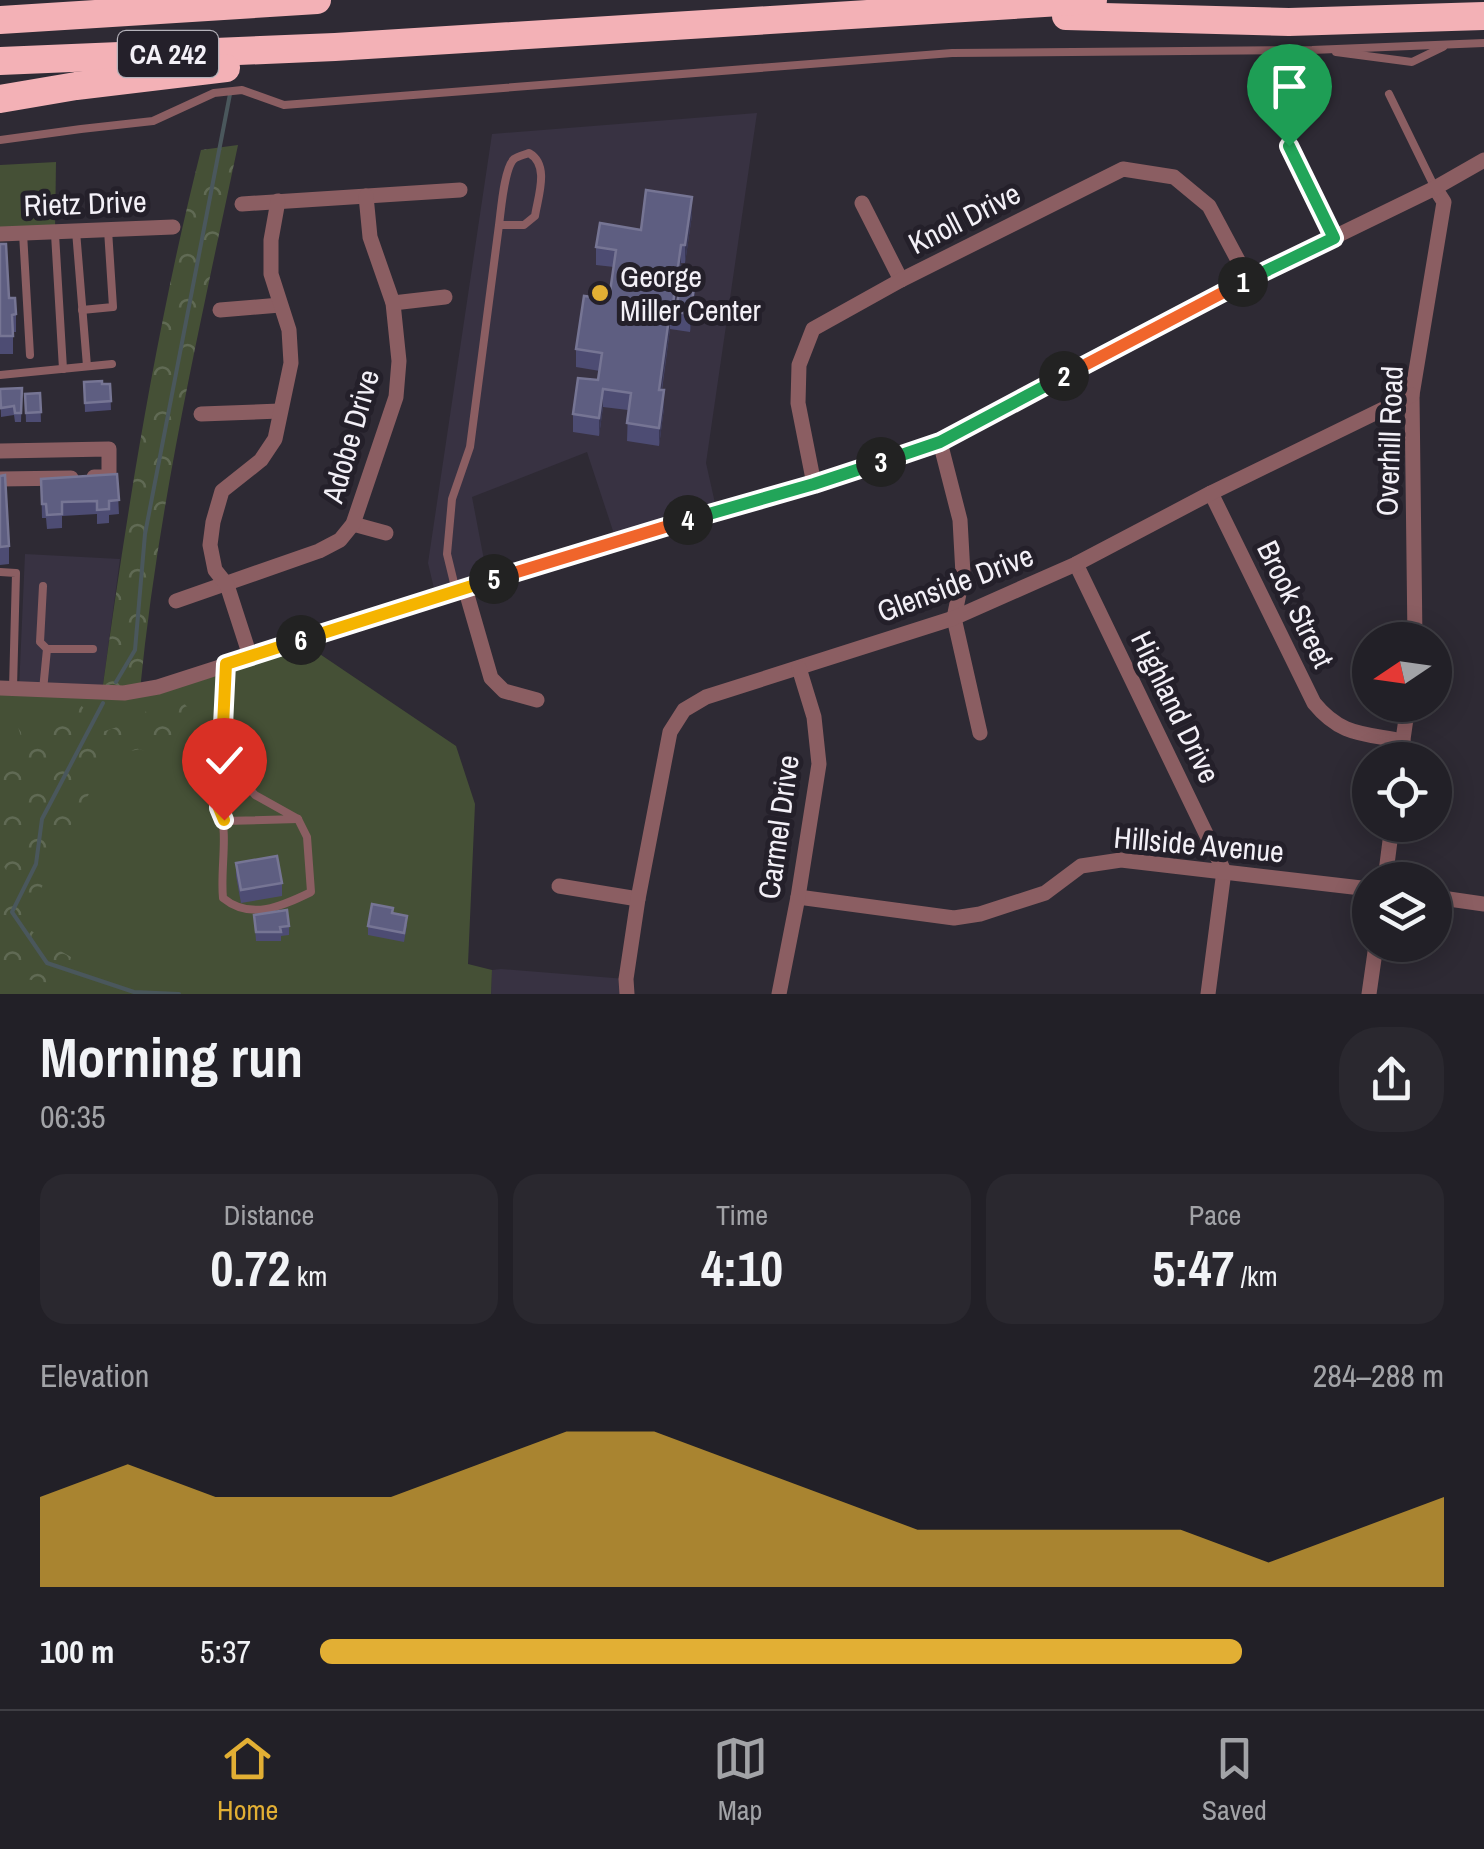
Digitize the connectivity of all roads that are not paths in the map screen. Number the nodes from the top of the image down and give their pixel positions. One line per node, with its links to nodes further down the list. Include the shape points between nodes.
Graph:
1 (317, 0): 5 (highway, CA 242)
2 (1092, 0): 3 (highway, CA 242)
3 (1038, 4): 4 (highway, via 1058,16 1236,22); 8 (highway, CA 242)
4 (1484, 16)
5 (0, 20)
6 (1484, 44): 7 (lane)
7 (1448, 45): 9 (lane); 9 (lane, via 1412,62)
8 (336, 47): 10 (highway, CA 242); 11 (highway, via 291,61)
9 (1312, 50): 15 (lane, via 952,53 284,106 242,90 214,93 153,121)
10 (0, 61)
11 (76, 86): 12 (highway); 14 (highway)
12 (0, 90)
13 (1389, 94): 18 (lane)
14 (0, 99)
15 (0, 140)
16 (1289, 146): 31 (lane)
17 (1484, 160): 18 (street)
18 (1435, 188): 31 (street); 44 (street, Overhill Road, via 1444,202)
19 (460, 190): 20 (street)
20 (366, 196): 21 (street); 35 (street, Adobe Drive, via 370,237)
21 (278, 202): 23 (street); 36 (street, via 271,274)
22 (862, 203): 32 (street)
23 (242, 204)
24 (498, 224): 24 (lane, via 509,165 516,157 538,158 535,216 524,226); 58 (lane, via 470,447 452,499 448,554)
25 (172, 227): 26 (street, Rietz Drive)
26 (108, 230): 27 (street, Rietz Drive); 37 (lane, via 113,307)
27 (76, 231): 29 (street, Rietz Drive); 37 (lane)
28 (23, 232): 29 (street, Rietz Drive); 30 (street, Rietz Drive); 39 (lane)
29 (55, 232): 42 (lane)
30 (0, 234)
31 (1334, 238): 33 (street)
32 (901, 280): 33 (street, Knoll Drive, via 1123,169 1174,177 1210,206); 50 (street, Knoll Drive, via 813,329 799,365 798,404)
33 (1248, 280): 47 (street)
34 (445, 297): 35 (street)
35 (393, 303): 52 (street, Adobe Drive, via 396,397)
36 (280, 305): 38 (street); 45 (street, via 291,363)
37 (82, 310): 41 (lane)
38 (220, 310)
39 (30, 356)
40 (112, 364): 41 (lane)
41 (87, 366): 42 (lane)
42 (64, 369): 43 (lane)
43 (0, 374)
44 (1412, 395): 51 (street, Glenside Drive); 61 (street, Overhill Road)
45 (280, 411): 46 (street); 56 (street, via 275,439 261,460 222,490 212,522 215,570)
46 (202, 414)
47 (940, 442): 50 (street); 60 (street, via 960,520 963,574)
48 (0, 451): 49 (street, via 109,449 109,477)
49 (0, 479)
50 (814, 484): 58 (street)
51 (1210, 494): 54 (street, Glenside Drive); 72 (street, Brook Street, via 1314,703 1342,730)
52 (353, 524): 53 (street, Adobe Drive); 56 (street, Adobe Drive, via 318,551)
53 (386, 533)
54 (1076, 564): 60 (street, Glenside Drive); 76 (street, Highland Drive)
55 (0, 572): 67 (lane, via 16,572)
56 (226, 585): 59 (street, Adobe Drive); 64 (street)
57 (43, 586): 62 (lane, via 40,642)
58 (460, 589): 64 (street); 69 (street, via 491,678 504,691)
59 (176, 601)
60 (954, 618): 66 (street, Glenside Drive); 71 (street)
61 (1416, 622)
62 (46, 649): 63 (lane); 68 (lane)
63 (93, 649)
64 (250, 656): 65 (street)
65 (226, 664): 68 (street, via 124,693); 73 (lane)
66 (799, 668): 79 (street, Carmel Drive, via 819,764); 80 (street, Glenside Drive, via 684,710 670,732)
67 (7, 688): 68 (street)
68 (42, 690)
69 (537, 700)
70 (1406, 722): 72 (street)
71 (980, 733)
72 (1403, 741)
73 (222, 748): 74 (lane, via 254,795); 75 (lane)
74 (298, 819): 75 (lane); 75 (lane, via 307,837 311,892 267,910 236,908 223,898)
75 (224, 820)
76 (1224, 871): 78 (street, Hillside Avenue); 79 (street, Hillside Avenue, via 1121,860 1081,866 1045,893 954,918); 86 (street)
77 (559, 886): 80 (street)
78 (1352, 886)
79 (798, 897): 85 (street, Carmel Drive)
80 (638, 899): 84 (street, Glenside Drive)
81 (1452, 899): 82 (street)
82 (1484, 904)
83 (1374, 962): 87 (street)
84 (627, 994)
85 (779, 994)
86 (1208, 994)
87 (1369, 994)

